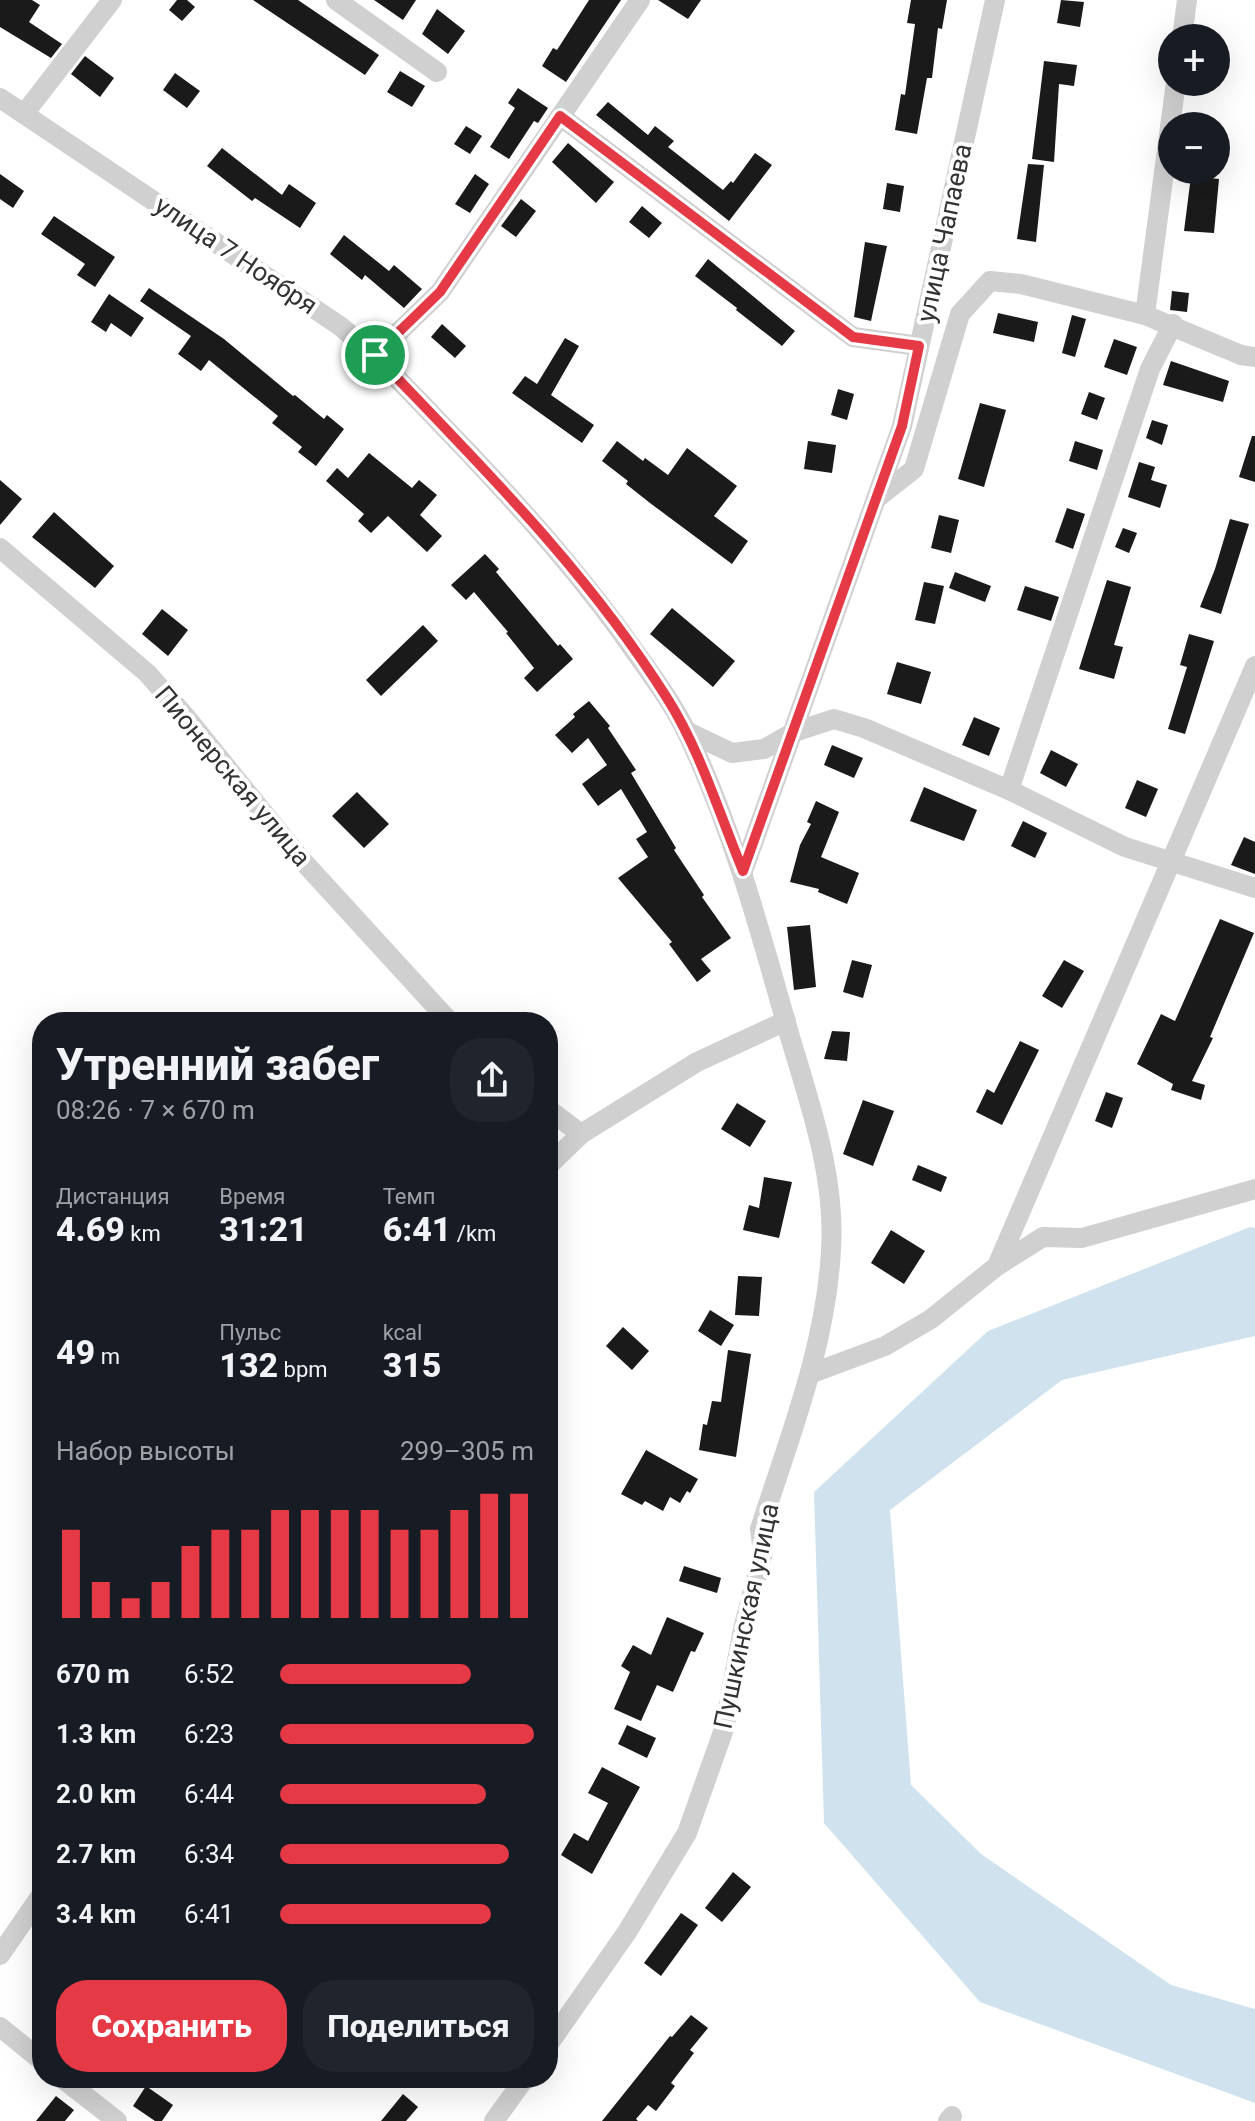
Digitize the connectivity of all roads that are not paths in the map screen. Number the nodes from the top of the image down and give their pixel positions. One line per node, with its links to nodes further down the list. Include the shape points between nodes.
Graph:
1 (112, 0): 10 (street)
2 (336, 0): 7 (street)
3 (640, 0): 11 (street)
4 (995, 0): 14 (street, улица Чапаева)
5 (1187, 0): 6 (street)
6 (1184, 24)
7 (437, 72)
8 (1174, 96): 12 (street)
9 (0, 98): 10 (street, улица 7 Ноября)
10 (24, 114): 15 (street, улица 7 Ноября, via 269,276)
11 (560, 116): 14 (street, via 853,337); 15 (street, via 440,292)
12 (1145, 315): 13 (street); 17 (street, via 990,281 960,314 914,469)
13 (1173, 324): 16 (street); 22 (street, via 1150,369)
14 (919, 346): 17 (street, улица Чапаева, via 902,426)
15 (375, 355): 20 (street, улица 7 Ноября, via 541,529 601,602)
16 (1255, 357)
17 (875, 499): 21 (street, улица Чапаева)
18 (0, 548): 26 (street, Пионерская улица, via 147,673 300,858)
19 (1255, 666): 23 (street)
20 (686, 731): 21 (street, via 732,753 764,749); 24 (street, улица 7 Ноября)
21 (794, 732): 22 (street, via 834,719); 24 (street, улица Чапаева)
22 (1009, 790): 23 (street)
23 (1172, 864): 25 (street); 32 (street)
24 (743, 871): 27 (street, Пушкинская улица)
25 (1255, 888)
26 (441, 1012)
27 (786, 1021): 29 (street, via 697,1062); 33 (street, Пушкинская улица, via 829,1191 831,1250)
28 (558, 1117): 29 (street)
29 (581, 1134): 30 (street)
30 (558, 1156)
31 (1255, 1189): 32 (street, via 1082,1238 1043,1237)
32 (997, 1266): 33 (street, via 920,1326 885,1346)
33 (810, 1374): 37 (street, Пушкинская улица, via 760,1529 763,1552 724,1729 687,1833)
34 (32, 1909): 35 (street)
35 (0, 1955)
36 (0, 2027): 38 (street)
37 (558, 2031)
38 (32, 2053)
39 (73, 2088): 41 (street)
40 (518, 2088): 42 (street)
41 (104, 2117)
42 (494, 2121)

